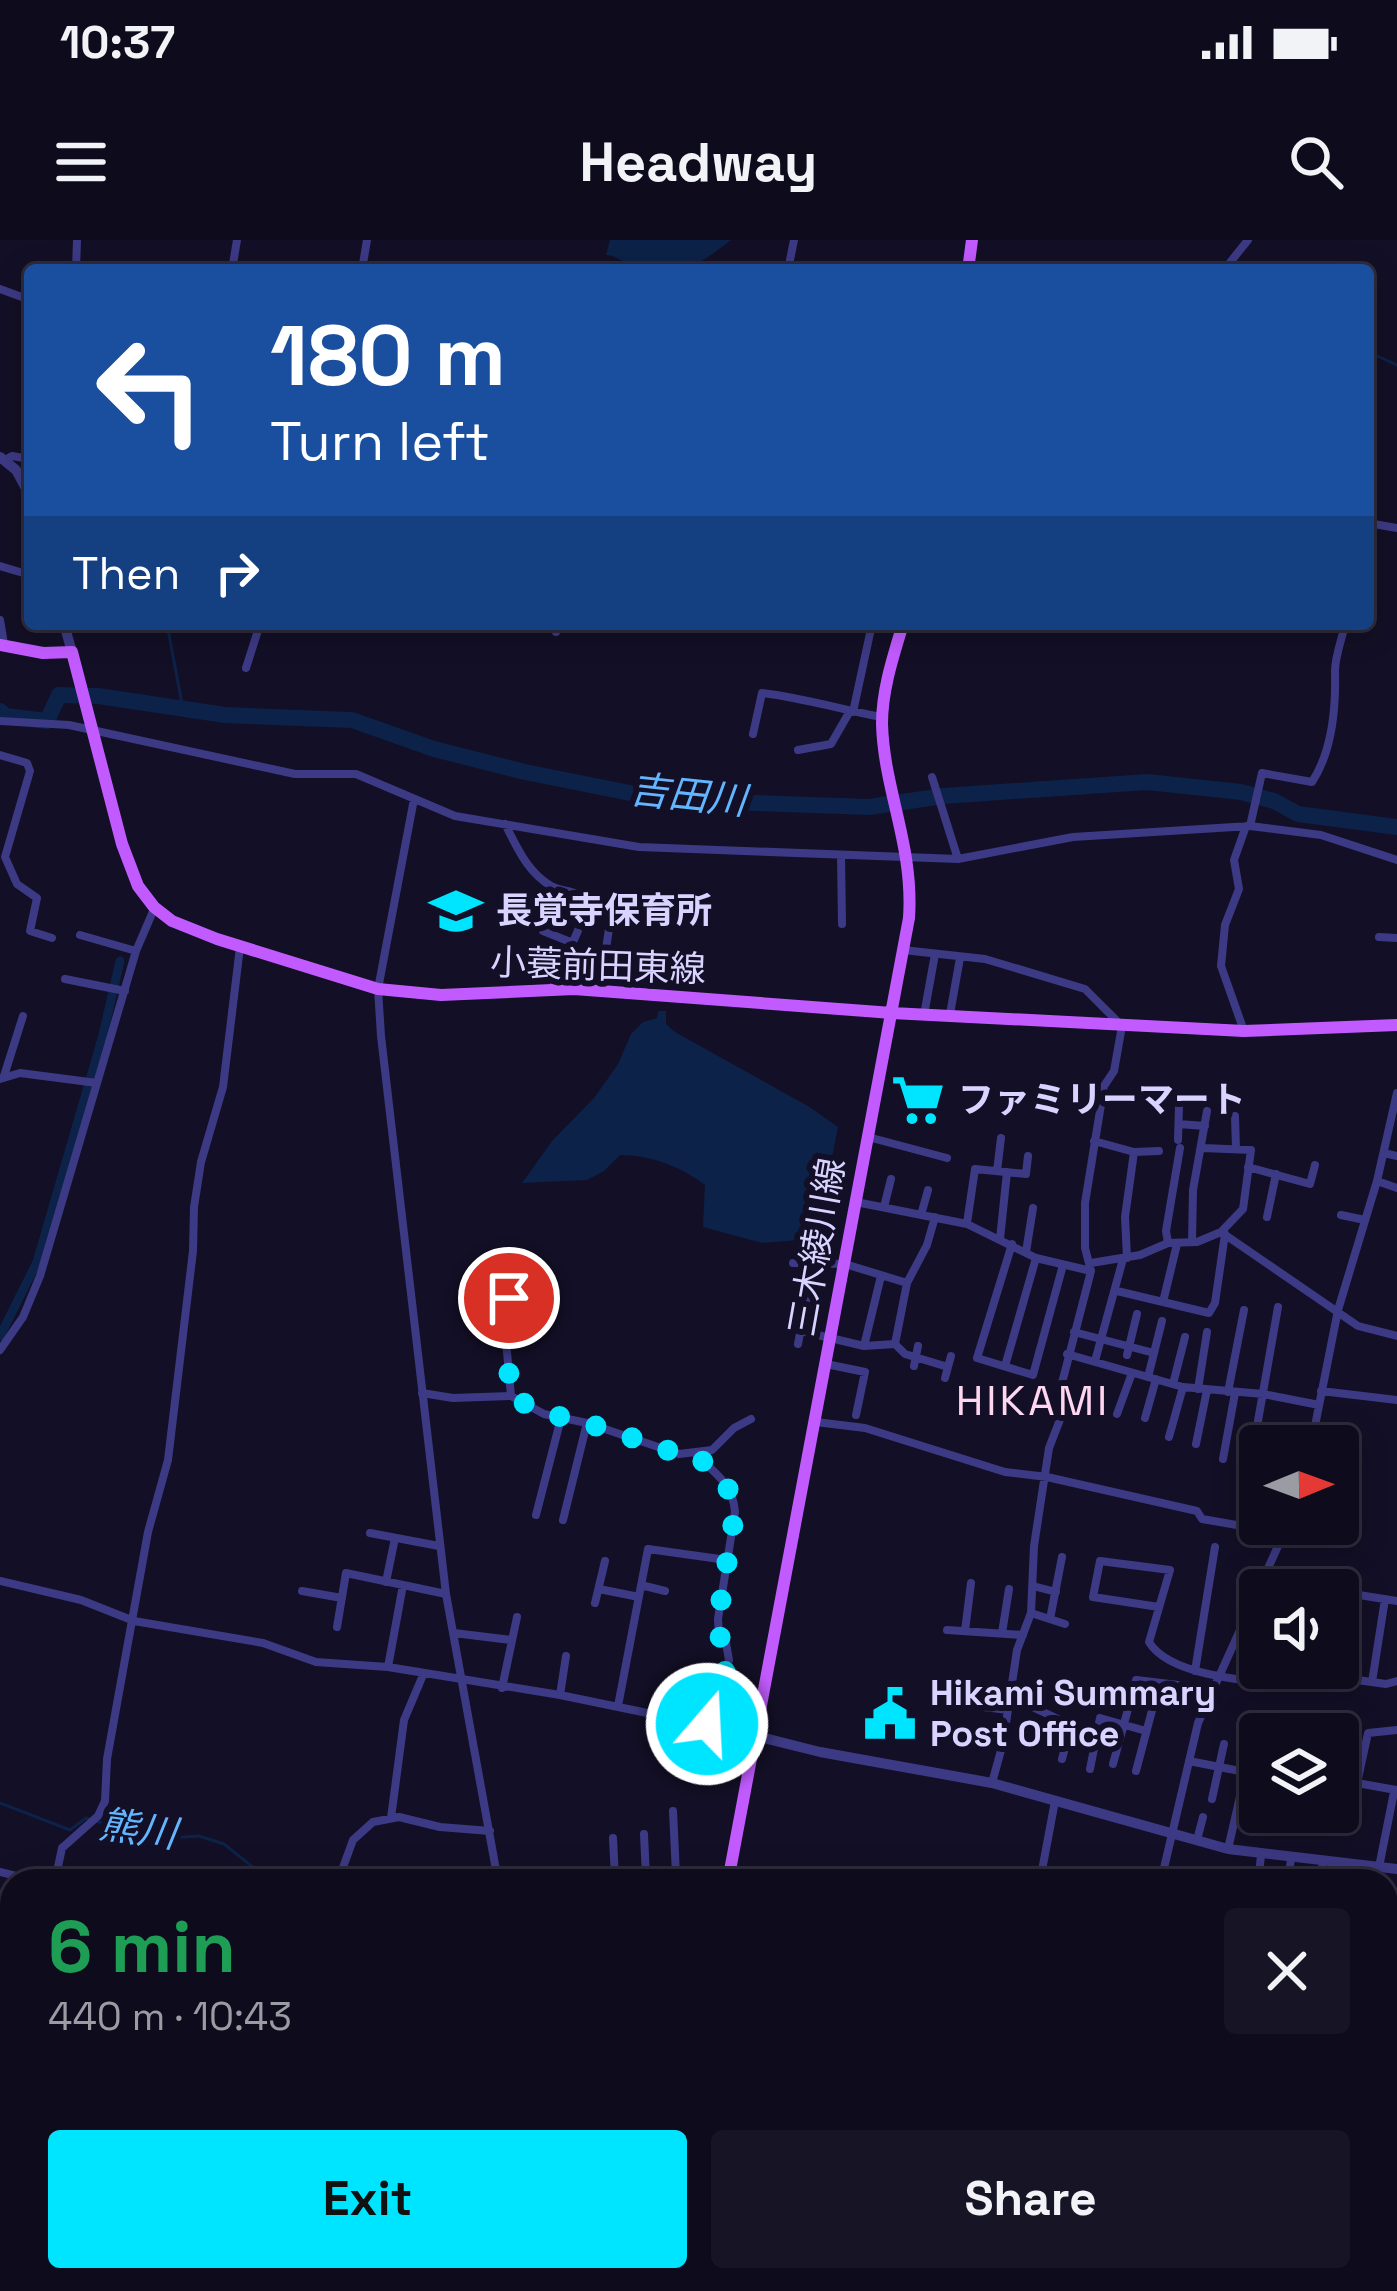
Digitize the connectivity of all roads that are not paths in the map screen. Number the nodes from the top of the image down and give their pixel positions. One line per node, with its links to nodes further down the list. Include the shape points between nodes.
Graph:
1 (1248, 240): 2 (street)
2 (1229, 264)
3 (3, 459): 4 (street)
4 (24, 484)
5 (0, 620): 11 (street)
6 (66, 630): 12 (street)
7 (258, 630): 13 (street)
8 (871, 630): 14 (street)
9 (901, 630): 15 (main road, 三木綾川線)
10 (1343, 630): 24 (street, via 1318,772 1312,782 1262,773)
11 (2, 645): 12 (main road)
12 (72, 652): 17 (main road)
13 (246, 668)
14 (851, 712): 15 (street); 18 (street, via 762,693); 19 (street, via 831,744)
15 (882, 718): 26 (main road, 三木綾川線)
16 (0, 721): 17 (street)
17 (92, 726): 22 (street, via 295,774 356,775); 30 (main road, via 130,867)
18 (752, 734)
19 (798, 750)
20 (0, 755): 35 (street, via 30,771 5,857 17,884 37,898 30,931)
21 (934, 780): 27 (street)
22 (414, 799): 23 (street); 45 (street)
23 (504, 823): 25 (street, via 639,847); 29 (street, via 536,874)
24 (1248, 826): 27 (street, via 1073,837); 28 (street, via 1322,835); 54 (street, via 1234,860 1239,890 1221,967)
25 (841, 855): 26 (street); 31 (street)
26 (908, 859): 27 (street); 40 (main road, 三木綾川線)
27 (958, 859)
28 (1397, 860)
29 (589, 906): 37 (street); 39 (street, via 610,915)
30 (154, 907): 38 (main road, 小蓑前田東線); 41 (street)
31 (842, 924)
32 (543, 932): 37 (street)
33 (80, 935): 41 (street)
34 (1379, 937): 36 (street)
35 (52, 938)
36 (1397, 938)
37 (573, 943): 46 (street)
38 (240, 945): 45 (main road, 小蓑前田東線); 193 (street, via 223,1087 194,1207 171,1443)
39 (606, 949)
40 (903, 950): 42 (street); 48 (main road, 三木綾川線)
41 (136, 951): 47 (street)
42 (935, 954): 43 (street); 49 (street)
43 (960, 958): 51 (street); 53 (street, via 1085,989)
44 (65, 979): 47 (street)
45 (378, 989): 46 (main road, 小蓑前田東線); 140 (street)
46 (552, 989): 48 (main road, 小蓑前田東線)
47 (119, 990): 56 (street)
48 (892, 1013): 49 (main road, 小蓑前田東線); 64 (main road, 三木綾川線)
49 (924, 1015): 51 (main road, 小蓑前田東線)
50 (23, 1016): 55 (street)
51 (950, 1016): 53 (main road, 小蓑前田東線)
52 (1397, 1025): 54 (main road, 小蓑前田東線)
53 (1122, 1026): 54 (main road, 小蓑前田東線); 66 (street)
54 (1244, 1031)
55 (2, 1077): 56 (street)
56 (92, 1082): 125 (street, via 40,1276)
57 (1397, 1093): 59 (street)
58 (1179, 1106): 62 (street)
59 (1396, 1106): 71 (street)
60 (1207, 1111): 63 (street)
61 (1235, 1116): 68 (street)
62 (1179, 1124): 63 (street); 95 (street, via 1166,1231)
63 (1205, 1126): 67 (street)
64 (868, 1137): 74 (street); 83 (main road, 三木綾川線)
65 (1001, 1138): 77 (street)
66 (1094, 1141): 70 (street); 104 (street, via 1085,1203)
67 (1203, 1148): 68 (street); 94 (street)
68 (1236, 1149): 76 (street, via 1251,1150)
69 (1159, 1151): 70 (street)
70 (1134, 1152): 99 (street)
71 (1384, 1153): 73 (street); 80 (street)
72 (1028, 1156): 77 (street, via 1026,1174)
73 (1397, 1156)
74 (947, 1158)
75 (1315, 1165): 78 (street, via 1310,1184)
76 (1248, 1166): 78 (street); 92 (street, via 1243,1209)
77 (1002, 1172): 91 (street, via 975,1169); 93 (street)
78 (1276, 1174): 88 (street)
79 (891, 1178): 84 (street)
80 (1377, 1181): 81 (street); 90 (street)
81 (1397, 1188)
82 (928, 1190): 86 (street)
83 (856, 1202): 84 (street); 102 (main road, 三木綾川線)
84 (884, 1207): 86 (street)
85 (1033, 1208): 97 (street)
86 (921, 1214): 89 (street)
87 (1340, 1215): 90 (street)
88 (1267, 1216)
89 (935, 1217): 91 (street); 106 (street)
90 (1365, 1220): 112 (street)
91 (967, 1223): 93 (street)
92 (1223, 1233): 94 (street); 109 (street, via 1213,1310); 112 (street)
93 (1000, 1239): 96 (street)
94 (1192, 1242): 95 (street)
95 (1173, 1243): 99 (street); 109 (street)
96 (1012, 1244): 97 (street); 133 (street, via 976,1358)
97 (1026, 1252): 98 (street)
98 (1036, 1258): 103 (street); 133 (street)
99 (1125, 1258): 104 (street); 107 (street)
100 (793, 1263): 101 (street)
101 (813, 1264): 102 (street); 115 (street)
102 (844, 1264): 105 (street); 120 (main road, 三木綾川線)
103 (1063, 1265): 104 (street); 133 (street, via 1033,1375)
104 (1091, 1267): 116 (street)
105 (881, 1276): 106 (street); 124 (street)
106 (908, 1283): 122 (street)
107 (1117, 1291): 109 (street); 121 (street)
108 (509, 1298): 143 (street)
109 (1163, 1302)
110 (1278, 1307): 142 (street)
111 (1244, 1310): 141 (street)
112 (1338, 1310): 118 (street, via 1358,1326); 139 (street)
113 (1137, 1315): 126 (street)
114 (1162, 1321): 127 (street)
115 (801, 1331): 120 (street); 123 (street)
116 (1074, 1332): 121 (street); 128 (street)
117 (1207, 1333): 138 (street)
118 (1397, 1336)
119 (1185, 1337): 137 (street)
120 (831, 1340): 124 (street); 131 (main road, 三木綾川線)
121 (1100, 1340): 126 (street); 130 (street)
122 (895, 1344): 124 (street); 132 (street)
123 (798, 1345)
124 (864, 1346)
125 (0, 1350)
126 (1128, 1351): 127 (street)
127 (1154, 1353): 136 (street)
128 (1067, 1354): 130 (street); 159 (street)
129 (951, 1356): 132 (street)
130 (1095, 1361): 134 (street)
131 (826, 1364): 147 (street, via 865,1372); 151 (main road, 三木綾川線)
132 (948, 1367): 135 (street)
133 (1005, 1367)
134 (1132, 1372): 136 (street); 146 (street)
135 (945, 1378)
136 (1152, 1378): 137 (street); 149 (street)
137 (1178, 1386): 138 (street); 155 (street)
138 (1202, 1389): 141 (street); 156 (street)
139 (1321, 1391): 144 (street); 145 (street)
140 (422, 1393): 143 (street); 166 (street)
141 (1232, 1393): 142 (street); 158 (street)
142 (1263, 1394): 145 (street); 153 (street)
143 (511, 1396): 148 (street)
144 (1397, 1400)
145 (1318, 1405): 154 (street)
146 (1117, 1414)
147 (856, 1415)
148 (561, 1418): 152 (street); 160 (street)
149 (1145, 1418)
150 (751, 1419): 157 (street)
151 (815, 1422): 159 (street); 226 (main road, 三木綾川線)
152 (587, 1423): 157 (street); 161 (street)
153 (1257, 1425)
154 (1315, 1425)
155 (1168, 1437)
156 (1196, 1444)
157 (696, 1455): 169 (street, via 734,1496)
158 (1222, 1459)
159 (1047, 1477): 162 (street); 176 (street)
160 (536, 1516)
161 (563, 1520)
162 (1239, 1523)
163 (370, 1533): 164 (street)
164 (395, 1538): 166 (street); 172 (street)
165 (1279, 1545): 206 (street)
166 (439, 1546): 183 (street)
167 (1215, 1547): 204 (street)
168 (1062, 1557): 181 (street)
169 (727, 1560): 174 (street, via 648,1549); 220 (street, via 718,1619 729,1660)
170 (605, 1561): 177 (street)
171 (0, 1581): 193 (street)
172 (386, 1582): 175 (street); 185 (street, via 346,1573)
173 (971, 1583): 197 (street)
174 (641, 1585): 180 (street); 184 (street)
175 (403, 1586): 183 (street); 203 (street)
176 (1033, 1586): 181 (street); 190 (street)
177 (599, 1589): 184 (street); 188 (street)
178 (1009, 1589): 199 (street)
179 (302, 1591): 185 (street)
180 (665, 1591)
181 (1056, 1592): 192 (street)
182 (1359, 1593): 186 (street)
183 (446, 1594): 198 (street)
184 (639, 1597): 218 (street)
185 (342, 1598): 195 (street)
186 (1385, 1599): 187 (street); 211 (street)
187 (1397, 1601)
188 (596, 1603)
189 (1159, 1607): 189 (street, via 1093,1597 1100,1561 1170,1570); 204 (street, via 1149,1642 1155,1653)
190 (1031, 1612): 192 (street); 200 (street)
191 (517, 1617): 201 (street)
192 (1050, 1619): 194 (street)
193 (134, 1621): 203 (street, via 263,1643 316,1662); 254 (street, via 105,1801 62,1849)
194 (1065, 1624)
195 (337, 1627)
196 (947, 1630): 197 (street)
197 (964, 1631): 199 (street)
198 (454, 1633): 201 (street); 210 (street)
199 (1002, 1633): 200 (street)
200 (1023, 1635): 215 (street)
201 (512, 1640): 213 (street)
202 (566, 1656): 214 (street)
203 (388, 1667): 205 (street)
204 (1195, 1672): 206 (street)
205 (423, 1675): 210 (street); 242 (street, via 404,1720)
206 (1221, 1675): 207 (street); 216 (street)
207 (1239, 1677)
208 (1359, 1679): 211 (street)
209 (1397, 1681): 211 (street)
210 (464, 1682): 213 (street); 243 (street)
211 (1372, 1682)
212 (1159, 1684): 216 (street); 221 (street, via 1136,1680); 225 (street)
213 (502, 1688): 214 (street)
214 (560, 1695): 218 (street)
215 (1011, 1697): 219 (street); 222 (street)
216 (1208, 1698): 229 (street)
217 (968, 1705): 219 (street)
218 (618, 1706): 220 (street)
219 (1008, 1710): 235 (street)
220 (707, 1724): 226 (street)
221 (1124, 1724): 223 (street, via 1100,1718); 225 (street); 230 (street)
222 (1071, 1725): 223 (street); 228 (street)
223 (1097, 1730): 232 (street)
224 (1397, 1730): 236 (street, via 1367,1733 1353,1786)
225 (1146, 1731): 234 (street)
226 (756, 1736): 235 (street); 260 (main road, 三木綾川線)
227 (1224, 1744): 231 (street)
228 (1062, 1759)
229 (1189, 1761): 231 (street); 244 (street)
230 (1113, 1764)
231 (1219, 1767): 233 (street); 238 (street)
232 (1090, 1769)
233 (1239, 1771)
234 (1136, 1772)
235 (992, 1783): 237 (street)
236 (1396, 1791): 253 (street)
237 (1056, 1799): 244 (street); 261 (street)
238 (1212, 1799)
239 (1239, 1801): 248 (street)
240 (673, 1811): 259 (street)
241 (1203, 1817): 247 (street)
242 (391, 1818): 243 (street); 255 (street, via 352,1840)
243 (490, 1831): 256 (street)
244 (1174, 1833): 247 (street); 262 (street)
245 (644, 1834): 258 (street)
246 (613, 1838): 257 (street)
247 (1197, 1840): 248 (street)
248 (1228, 1849): 249 (street)
249 (1261, 1856): 250 (street); 263 (street)
250 (1291, 1859): 251 (street); 264 (street)
251 (1323, 1862): 252 (street); 265 (street)
252 (1351, 1864): 253 (street); 266 (street)
253 (1379, 1867): 267 (street)
254 (58, 1869)
255 (342, 1869)
256 (496, 1869)
257 (615, 1869)
258 (646, 1869)
259 (679, 1869)
260 (729, 1869)
261 (1042, 1869)
262 (1164, 1869)
263 (1259, 1869)
264 (1290, 1869)
265 (1322, 1869)
266 (1350, 1869)
267 (1397, 1869)

